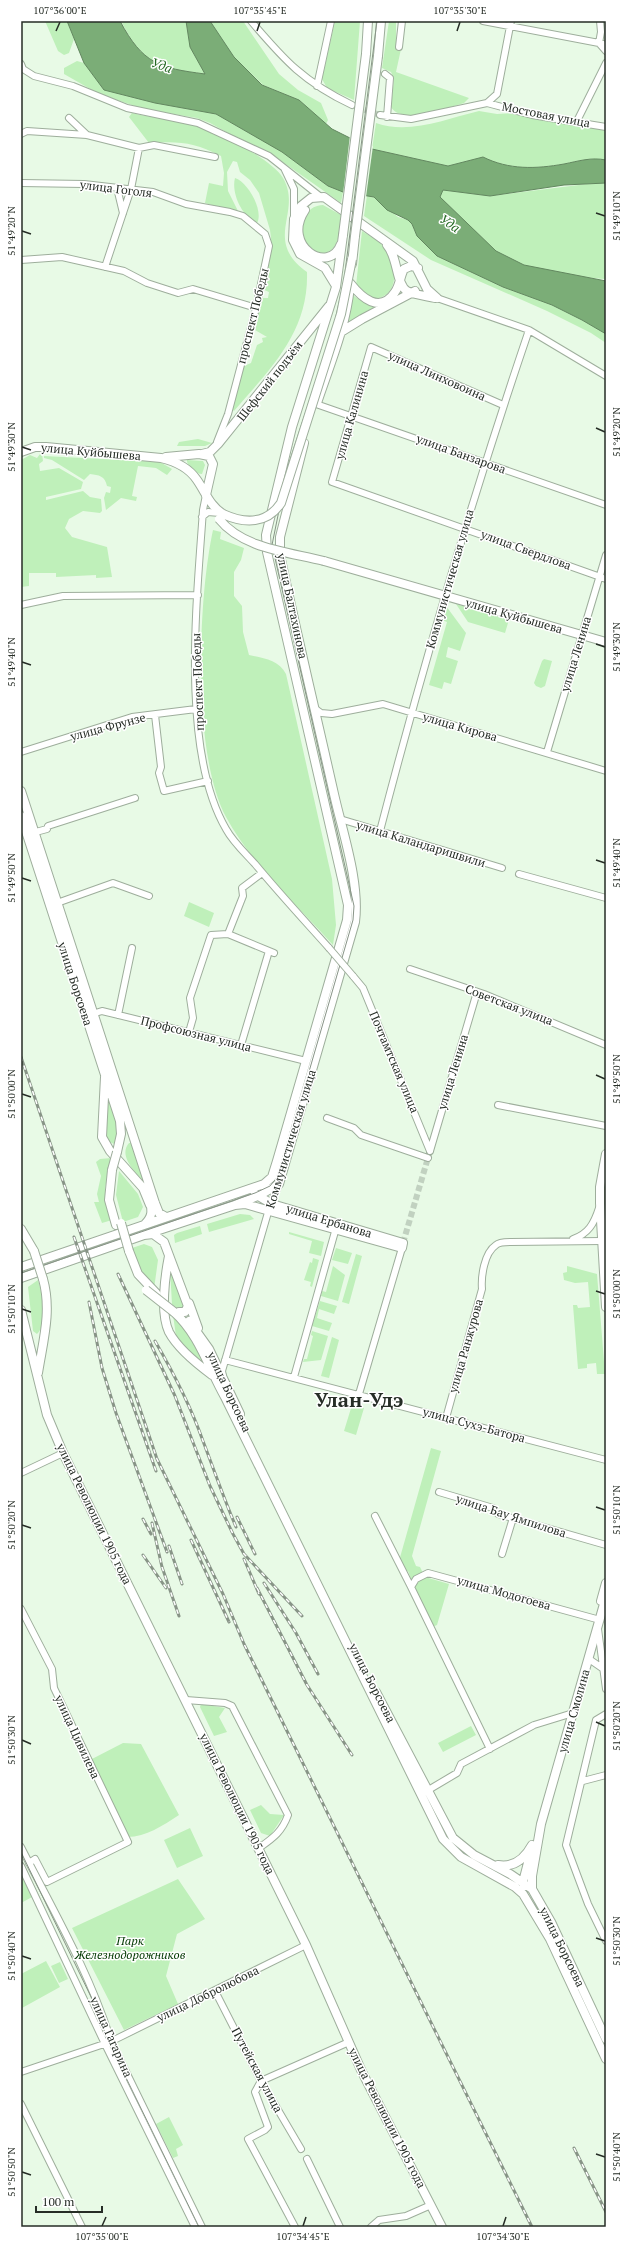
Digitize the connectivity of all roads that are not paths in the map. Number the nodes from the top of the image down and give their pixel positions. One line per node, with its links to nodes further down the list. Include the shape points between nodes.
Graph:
1 (250, 21): 16 (street, via 297,72)
2 (331, 21): 16 (street)
3 (368, 21): 36 (main road, улица Балтахинова, bridge)
4 (381, 21): 37 (main road, улица Балтахинова, bridge)
5 (402, 21): 11 (street)
6 (483, 21): 8 (street)
7 (600, 21): 9 (street)
8 (511, 23): 9 (street); 17 (street, via 497,94)
9 (599, 43): 10 (street); 12 (street)
10 (606, 45)
11 (399, 46)
12 (606, 51)
13 (606, 63): 22 (street)
14 (23, 70): 28 (street, via 73,86 127,108 198,123 269,156)
15 (385, 74): 20 (street, via 390,78)
16 (317, 86): 18 (street)
17 (487, 103): 20 (street, via 411,119); 22 (street, Мостовая улица, via 532,115)
18 (352, 106)
19 (380, 115): 20 (street)
20 (387, 117)
21 (69, 118): 25 (street)
22 (577, 121): 23 (street, Мостовая улица)
23 (605, 125)
24 (21, 134): 25 (street, via 27,131)
25 (87, 135): 26 (street)
26 (139, 148): 27 (street, via 154,145); 31 (street)
27 (215, 157)
28 (284, 168): 32 (street); 34 (street, via 295,197)
29 (21, 183): 30 (street, улица Гоголя, via 84,184)
30 (117, 188): 31 (street, улица Гоголя); 33 (street)
31 (131, 189): 33 (street); 35 (street, улица Гоголя, via 153,192 186,204 230,212 243,216)
32 (324, 199): 34 (main road, via 311,198 304,203); 36 (main road, via 304,211 299,223 300,243 304,250 312,255 326,256 338,249); 40 (main road, via 413,260); 42 (main road, via 388,246 395,258)
33 (123, 213): 39 (street)
34 (294, 219): 44 (main road, via 293,240 297,250 304,257 325,268)
35 (253, 225): 48 (street, проспект Победы, via 266,234 269,240)
36 (343, 235): 44 (main road, улица Балтахинова)
37 (352, 259): 43 (main road, улица Балтахинова); 70 (main road, bridge, via 341,314 281,503 275,511 258,520 240,520)
38 (21, 260): 39 (street, via 62,257)
39 (105, 267): 48 (street, via 124,271 147,283 178,293 193,289)
40 (418, 268): 41 (main road); 42 (main road, via 408,266)
41 (422, 277): 45 (main road, via 420,286); 46 (main road, via 428,291)
42 (399, 278): 43 (main road, via 393,295 377,302 361,297); 45 (main road, via 404,288)
43 (350, 283): 50 (main road, улица Балтахинова)
44 (336, 287): 47 (main road, улица Балтахинова)
45 (413, 292): 46 (main road); 50 (main road)
46 (437, 298): 49 (street)
47 (332, 302): 57 (main road, Шефский подъём); 81 (main road, улица Балтахинова, via 292,427 266,535 267,552)
48 (256, 308): 55 (street, проспект Победы)
49 (528, 330): 52 (street); 54 (street, Коммунистическая улица)
50 (341, 332): 53 (main road, улица Балтахинова)
51 (370, 347): 54 (street, улица Линховоина); 56 (street, улица Калинина)
52 (606, 376)
53 (316, 404): 56 (street, улица Банзарова); 80 (main road, улица Балтахинова, via 295,472 280,546)
54 (503, 405): 63 (street, Коммунистическая улица)
55 (228, 414): 57 (street); 58 (street, проспект Победы)
56 (352, 415): 63 (street, улица Банзарова); 67 (street, улица Калинина)
57 (240, 418): 58 (main road, Шефский подъём)
58 (215, 448): 60 (main road, Шефский подъём)
59 (21, 452): 62 (main road, улица Куйбышева, via 35,447 46,447)
60 (202, 454): 61 (main road, улица Куйбышева); 65 (main road, via 212,460)
61 (188, 456): 62 (main road, улица Куйбышева); 64 (main road, via 184,462)
62 (161, 458): 64 (main road, улица Куйбышева)
63 (485, 463): 69 (street, улица Банзарова); 72 (street, Коммунистическая улица)
64 (186, 469): 66 (main road, улица Куйбышева)
65 (210, 471): 66 (main road, via 204,477); 68 (main road)
66 (196, 478): 68 (main road, улица Куйбышева)
67 (332, 482): 72 (street, улица Свердлова)
68 (206, 495): 70 (main road, улица Куйбышева); 71 (street, проспект Победы)
69 (606, 505)
70 (216, 513): 71 (street); 76 (main road, улица Куйбышева, bridge, via 226,527 244,539)
71 (202, 517): 75 (street, проспект Победы)
72 (465, 528): 74 (street, улица Свердлова); 76 (street, Коммунистическая улица)
73 (606, 555): 74 (street, улица Ленина)
74 (603, 578): 78 (street, улица Ленина)
75 (198, 595): 77 (street, via 63,596); 83 (street, проспект Победы)
76 (445, 596): 78 (main road, улица Куйбышева); 84 (street, Коммунистическая улица)
77 (21, 605)
78 (581, 635): 79 (main road, улица Куйбышева); 87 (street, улица Ленина)
79 (606, 642)
80 (308, 682): 81 (main road); 82 (main road, улица Балтахинова)
81 (296, 684): 102 (main road, улица Балтахинова)
82 (314, 708): 84 (street, улица Кирова, via 327,714 383,704); 93 (main road, улица Балтахинова)
83 (196, 709): 85 (street, улица Фрунзе); 89 (street, проспект Победы)
84 (413, 713): 87 (street, улица Кирова); 94 (street, Коммунистическая улица)
85 (155, 715): 86 (street, улица Фрунзе, via 132,718); 89 (street, via 161,767 159,773 164,791)
86 (21, 752)
87 (547, 752): 88 (street, улица Кирова)
88 (606, 770)
89 (208, 781): 97 (street, проспект Победы, via 226,830)
90 (21, 791): 95 (main road, улица Борсоева)
91 (135, 798): 95 (street)
92 (21, 816): 95 (main road, улица Борсоева)
93 (340, 819): 94 (street, улица Каландаришвили); 103 (main road, улица Балтахинова)
94 (380, 831): 96 (street, улица Каландаришвили)
95 (30, 834): 101 (main road, улица Борсоева); 109 (main road, улица Борсоева)
96 (502, 868)
97 (262, 873): 104 (street, via 242,888 243,896); 106 (street, проспект Победы)
98 (519, 874): 100 (street)
99 (149, 896): 101 (street, via 113,883)
100 (606, 898)
101 (57, 903): 109 (main road, улица Борсоева)
102 (348, 905): 114 (main road, Коммунистическая улица, via 347,920)
103 (357, 907): 127 (main road, Коммунистическая улица, via 355,922)
104 (228, 934): 111 (street, via 211,934 190,998 193,1018); 113 (street, via 272,952)
105 (132, 948): 110 (street)
106 (329, 948): 121 (street, Почтамтская улица, bridge, via 364,988)
107 (410, 969): 108 (street, Советская улица)
108 (477, 992): 112 (street, Советская улица); 121 (street, улица Ленина)
109 (90, 1015): 110 (street, Профсоюзная улица, via 102,1011); 115 (main road, улица Борсоева); 117 (main road, улица Борсоева)
110 (118, 1015): 111 (street, Профсоюзная улица)
111 (189, 1032): 113 (street, Профсоюзная улица)
112 (606, 1044)
113 (241, 1045): 114 (street, Профсоюзная улица)
114 (306, 1061): 125 (main road, Коммунистическая улица)
115 (105, 1072): 122 (main road, улица Борсоева, via 121,1127); 132 (main road, via 102,1136 110,1151 143,1188)
116 (498, 1105): 119 (street)
117 (128, 1117): 120 (main road, улица Борсоева); 134 (main road, улица Борсоева, via 155,1203 159,1213)
118 (327, 1118): 124 (street, via 354,1128 361,1135)
119 (606, 1126)
120 (125, 1140): 122 (main road, улица Борсоева); 132 (main road, via 133,1140)
121 (430, 1152)
122 (119, 1153): 144 (main road, bridge, via 109,1200)
123 (606, 1154): 131 (main road)
124 (428, 1158)
125 (272, 1177): 128 (main road, Коммунистическая улица, via 264,1184); 129 (street)
126 (606, 1180): 135 (main road)
127 (279, 1184): 129 (main road); 130 (street, Коммунистическая улица)
128 (243, 1191): 130 (main road, улица Ербанова); 134 (main road)
129 (268, 1191): 130 (main road)
130 (267, 1202): 133 (main road); 133 (main road, улица Ербанова); 138 (main road, улица Ербанова); 154 (street, Коммунистическая улица)
131 (600, 1203): 141 (street, via 590,1228 583,1236); 142 (main road)
132 (150, 1205): 136 (main road, via 152,1212)
133 (235, 1205): 137 (main road, улица Ербанова)
134 (166, 1217): 136 (main road)
135 (606, 1221)
136 (144, 1225): 146 (main road)
137 (170, 1226): 140 (main road, улица Ербанова); 153 (main road, via 166,1234)
138 (337, 1226): 143 (main road, улица Ербанова); 157 (street)
139 (21, 1229): 152 (main road, улица Революции 1905 года, bridge, via 34,1251 49,1303)
140 (144, 1235): 145 (main road, via 158,1236 164,1242); 147 (main road)
141 (568, 1241): 142 (street); 161 (street, улица Ранжурова, via 506,1242 496,1244 490,1251 481,1281 482,1290)
142 (602, 1241): 148 (main road)
143 (403, 1246): 160 (street)
144 (127, 1252): 150 (main road, улица Борсоева, via 138,1274); 150 (main road, bridge, via 133,1273 146,1290)
145 (170, 1257): 150 (main road, via 188,1306 185,1312); 156 (main road, улица Борсоева, via 165,1280 167,1327 178,1344)
146 (21, 1267)
147 (21, 1278)
148 (606, 1307)
149 (21, 1310): 151 (main road, улица Революции 1905 года)
150 (177, 1311): 153 (main road, улица Борсоева); 156 (main road, улица Борсоева, via 191,1332)
151 (28, 1333): 152 (main road, via 35,1339 42,1337); 158 (main road, улица Революции 1905 года)
152 (44, 1333): 158 (main road, улица Революции 1905 года)
153 (202, 1338): 155 (main road, улица Борсоева)
154 (225, 1360): 155 (street); 157 (street, улица Сухэ-Батора); 159 (street, Коммунистическая улица)
155 (215, 1363): 159 (main road, улица Борсоева)
156 (213, 1376): 185 (main road, улица Борсоева)
157 (294, 1377): 160 (street, улица Сухэ-Батора)
158 (37, 1379): 162 (main road, улица Революции 1905 года, via 47,1415)
159 (223, 1379): 185 (main road, улица Борсоева)
160 (359, 1394): 161 (street, улица Сухэ-Батора)
161 (446, 1418): 163 (street, улица Сухэ-Батора)
162 (63, 1453): 164 (street); 179 (main road, улица Революции 1905 года)
163 (606, 1460)
164 (21, 1473)
165 (439, 1492): 167 (street, улица Бау Ямпилова, via 493,1508 498,1514)
166 (375, 1516): 171 (street)
167 (513, 1518): 168 (street, улица Бау Ямпилова); 169 (street)
168 (606, 1545)
169 (502, 1554)
170 (606, 1583): 174 (main road)
171 (412, 1586): 174 (street, улица Модогоева, via 416,1579 428,1573); 182 (street)
172 (606, 1597): 174 (main road, улица Смолина)
173 (21, 1609): 190 (street, улица Цивилева, via 52,1669 54,1688 128,1842 46,1882 35,1859)
174 (598, 1619): 175 (main road, улица Смолина); 180 (main road)
175 (598, 1629): 176 (main road, улица Смолина); 177 (street)
176 (589, 1659): 177 (street); 180 (main road, улица Смолина)
177 (602, 1668): 178 (street)
178 (606, 1689)
179 (186, 1700): 189 (main road, улица Революции 1905 года); 189 (street, via 225,1703 232,1706 288,1815 279,1834)
180 (571, 1714): 182 (street, via 534,1725); 186 (main road, улица Смолина); 187 (main road)
181 (606, 1714): 184 (street, via 596,1720)
182 (490, 1749): 185 (street, via 461,1764 457,1773)
183 (606, 1775): 184 (street)
184 (582, 1781): 197 (street, via 566,1845 588,1904)
185 (424, 1793): 191 (main road, улица Борсоева, via 452,1838 474,1855); 194 (main road, улица Борсоева, via 443,1839 452,1849 468,1861)
186 (541, 1824): 187 (main road, улица Смолина); 193 (main road, улица Смолина, via 532,1876)
187 (533, 1841): 191 (main road, via 522,1860 508,1866); 193 (main road, улица Смолина)
188 (21, 1847): 190 (street, улица Гагарина)
189 (259, 1848): 198 (main road, улица Революции 1905 года)
190 (29, 1862): 201 (street, улица Гагарина, via 88,1983)
191 (492, 1864): 193 (main road, улица Борсоева)
192 (21, 1866): 201 (street, улица Гагарина)
193 (526, 1886): 194 (main road); 195 (main road, улица Смолина); 196 (main road, улица Борсоева)
194 (515, 1887): 195 (main road, улица Борсоева)
195 (530, 1904): 196 (main road, улица Борсоева)
196 (553, 1937): 200 (main road, улица Борсоева); 203 (main road, улица Борсоева)
197 (606, 1941)
198 (306, 1945): 199 (street, улица Добролюбова); 202 (main road, улица Революции 1905 года)
199 (215, 1990): 201 (street, улица Добролюбова); 205 (street, Путейская улица)
200 (606, 2039)
201 (108, 2042): 204 (street, улица Добролюбова); 211 (street, улица Гагарина); 212 (street, улица Гагарина)
202 (349, 2042): 205 (street); 209 (main road, улица Революции 1905 года)
203 (606, 2059)
204 (21, 2072)
205 (261, 2081): 207 (street, Путейская улица); 213 (street, via 255,2092 268,2126 248,2139)
206 (21, 2104): 210 (street)
207 (301, 2149)
208 (307, 2159): 214 (street)
209 (431, 2205): 215 (street, via 406,2216 379,2220); 216 (main road, улица Революции 1905 года)
210 (82, 2227)
211 (195, 2227)
212 (202, 2227)
213 (295, 2227)
214 (340, 2227)
215 (371, 2227)
216 (442, 2227)

